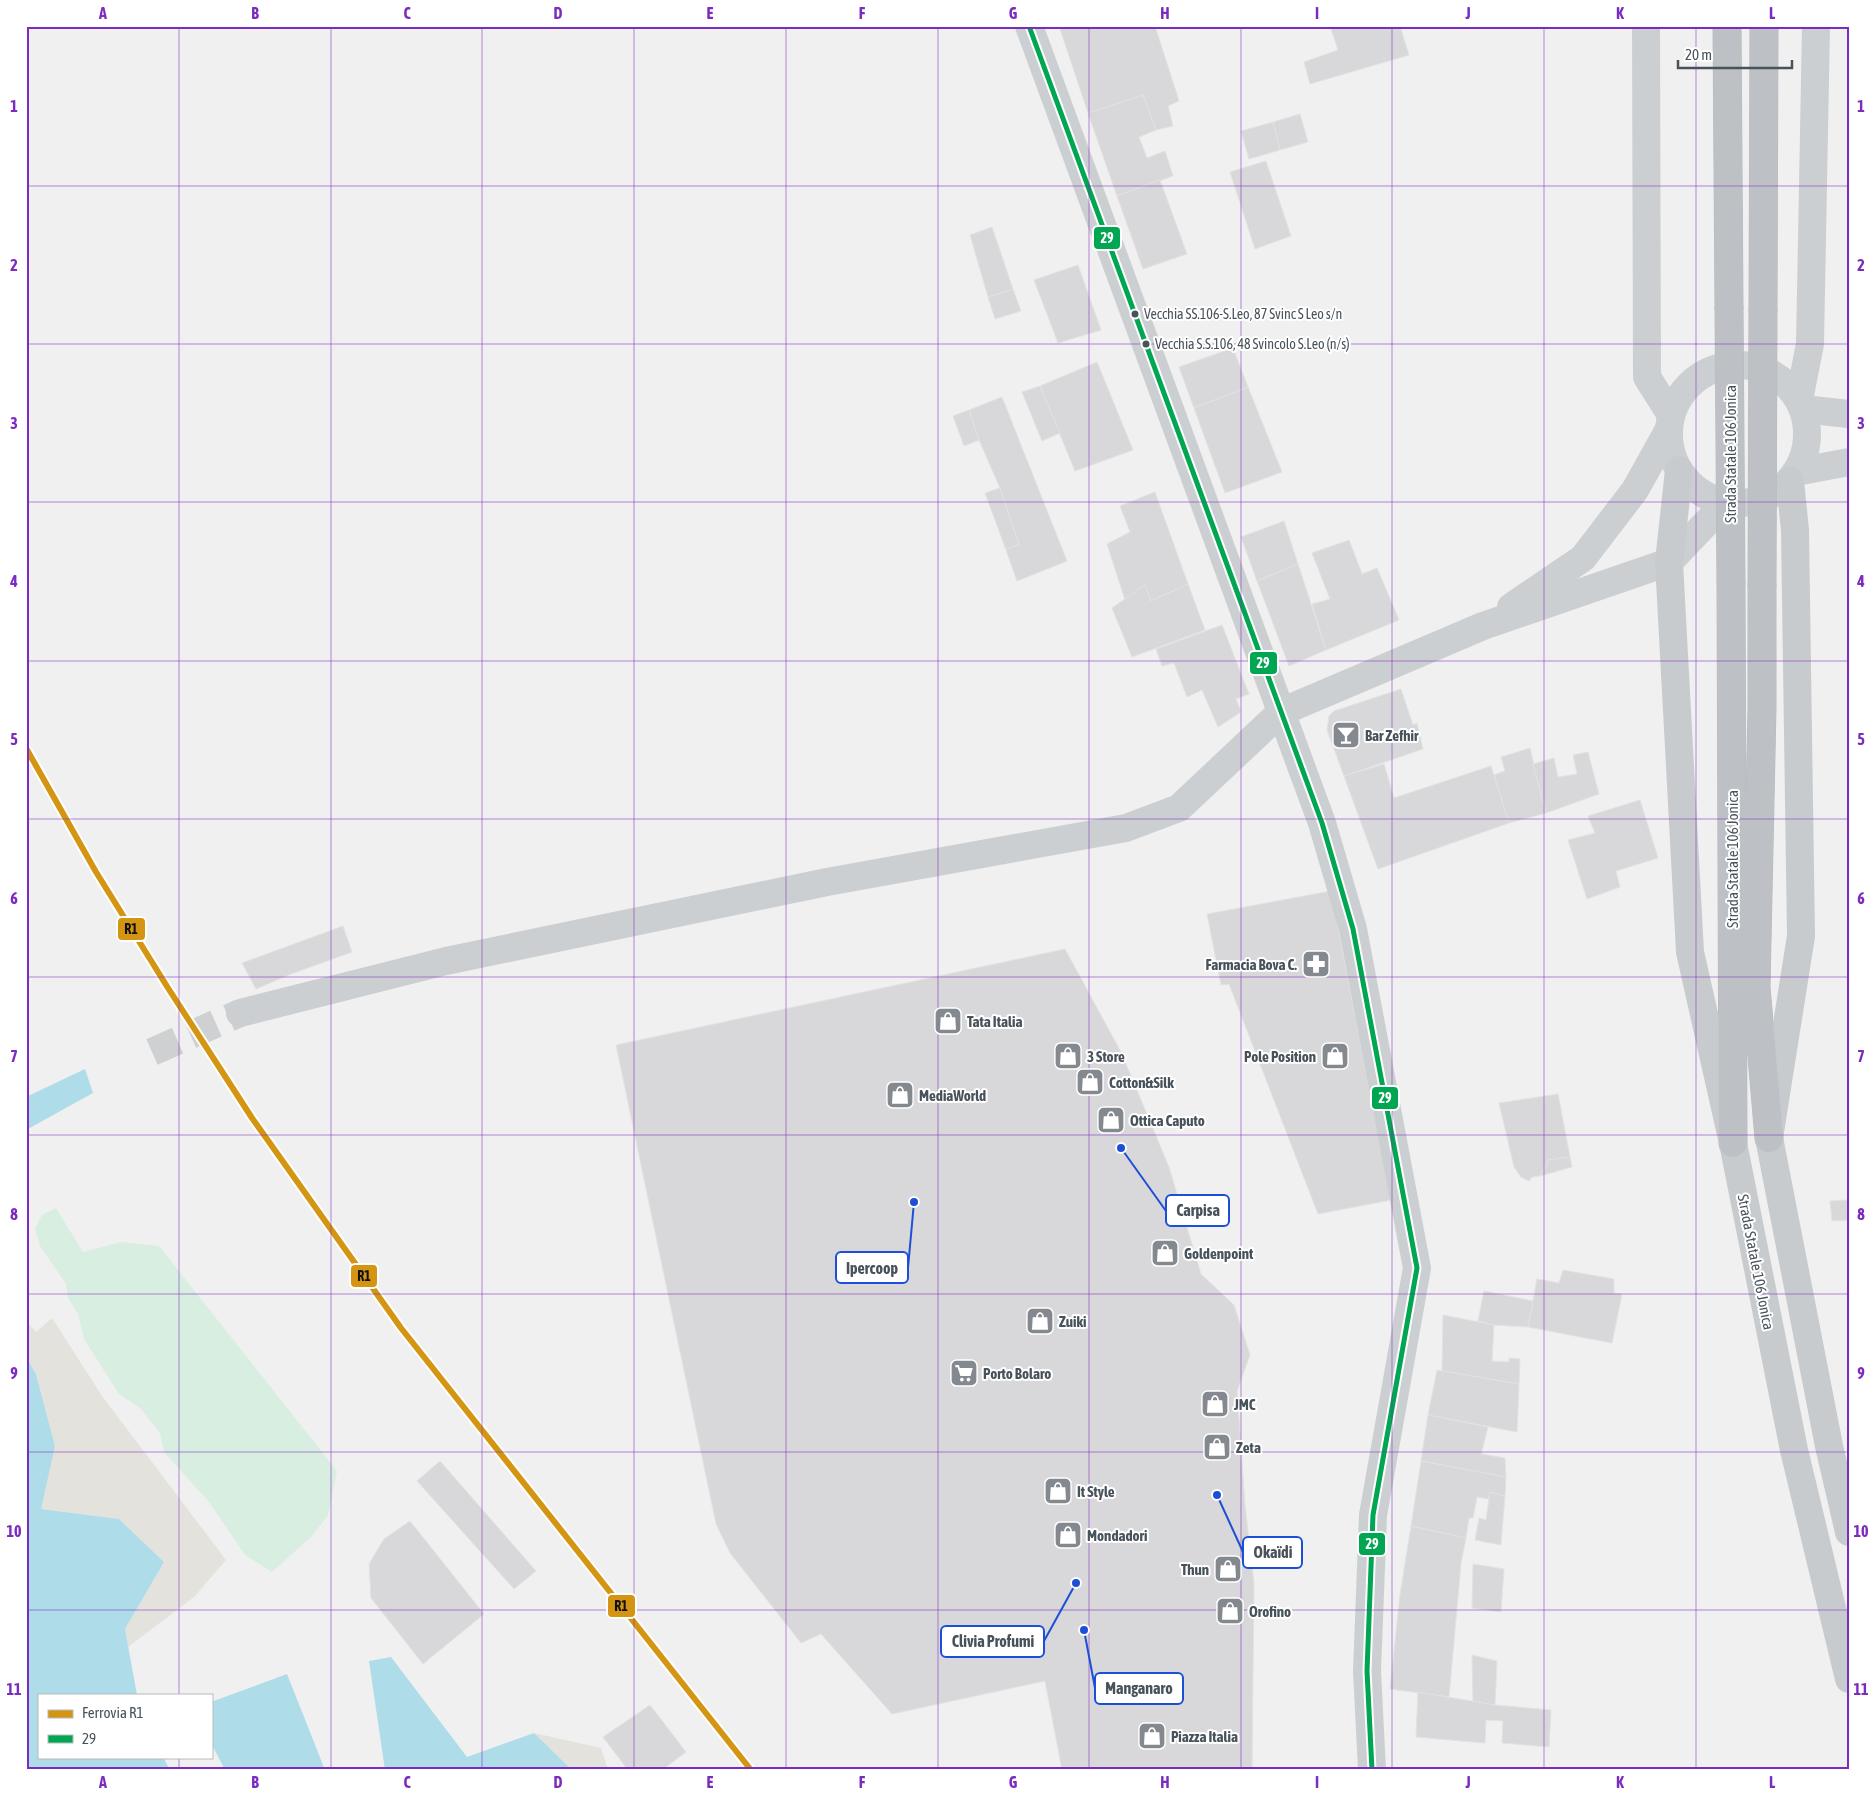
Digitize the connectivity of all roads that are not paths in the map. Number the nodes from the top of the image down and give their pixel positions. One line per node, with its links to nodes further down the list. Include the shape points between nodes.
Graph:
1 (1029, 26): 15 (street)
2 (1646, 26): 8 (street, via 1647,377)
3 (1727, 26): 18 (highway, Strada Statale 106 Jonica, bridge)
4 (1764, 26): 17 (highway, Strada Statale 106 Jonica, bridge, via 1762,718 1756,987)
5 (1816, 26): 6 (street, via 1810,344)
6 (1801, 404): 7 (street); 8 (street, via 1790,387 1777,376 1746,364 1729,365 1698,377 1686,388 1676,401); 11 (street, via 1808,441 1804,458)
7 (1849, 414)
8 (1670, 422): 10 (street, via 1671,451); 14 (street, via 1635,490 1583,558)
9 (1849, 462): 11 (street)
10 (1679, 470): 12 (street, via 1708,496); 13 (main road)
11 (1793, 477): 12 (street, via 1779,490 1754,502); 17 (main road, via 1801,936)
12 (1726, 502): 13 (street)
13 (1669, 562): 14 (street); 18 (main road, via 1690,952)
14 (1483, 626): 15 (street)
15 (1280, 712): 16 (street, via 1179,808 1126,828 827,882 446,961); 21 (street, via 1322,823 1353,929 1417,1268 1373,1515 1367,1671)
16 (240, 1013)
17 (1769, 1138): 19 (main road, Strada Statale 106 Jonica)
18 (1733, 1144): 20 (main road, Strada Statale 106 Jonica, via 1794,1450)
19 (1849, 1532)
20 (1849, 1679)
21 (1372, 1770)

